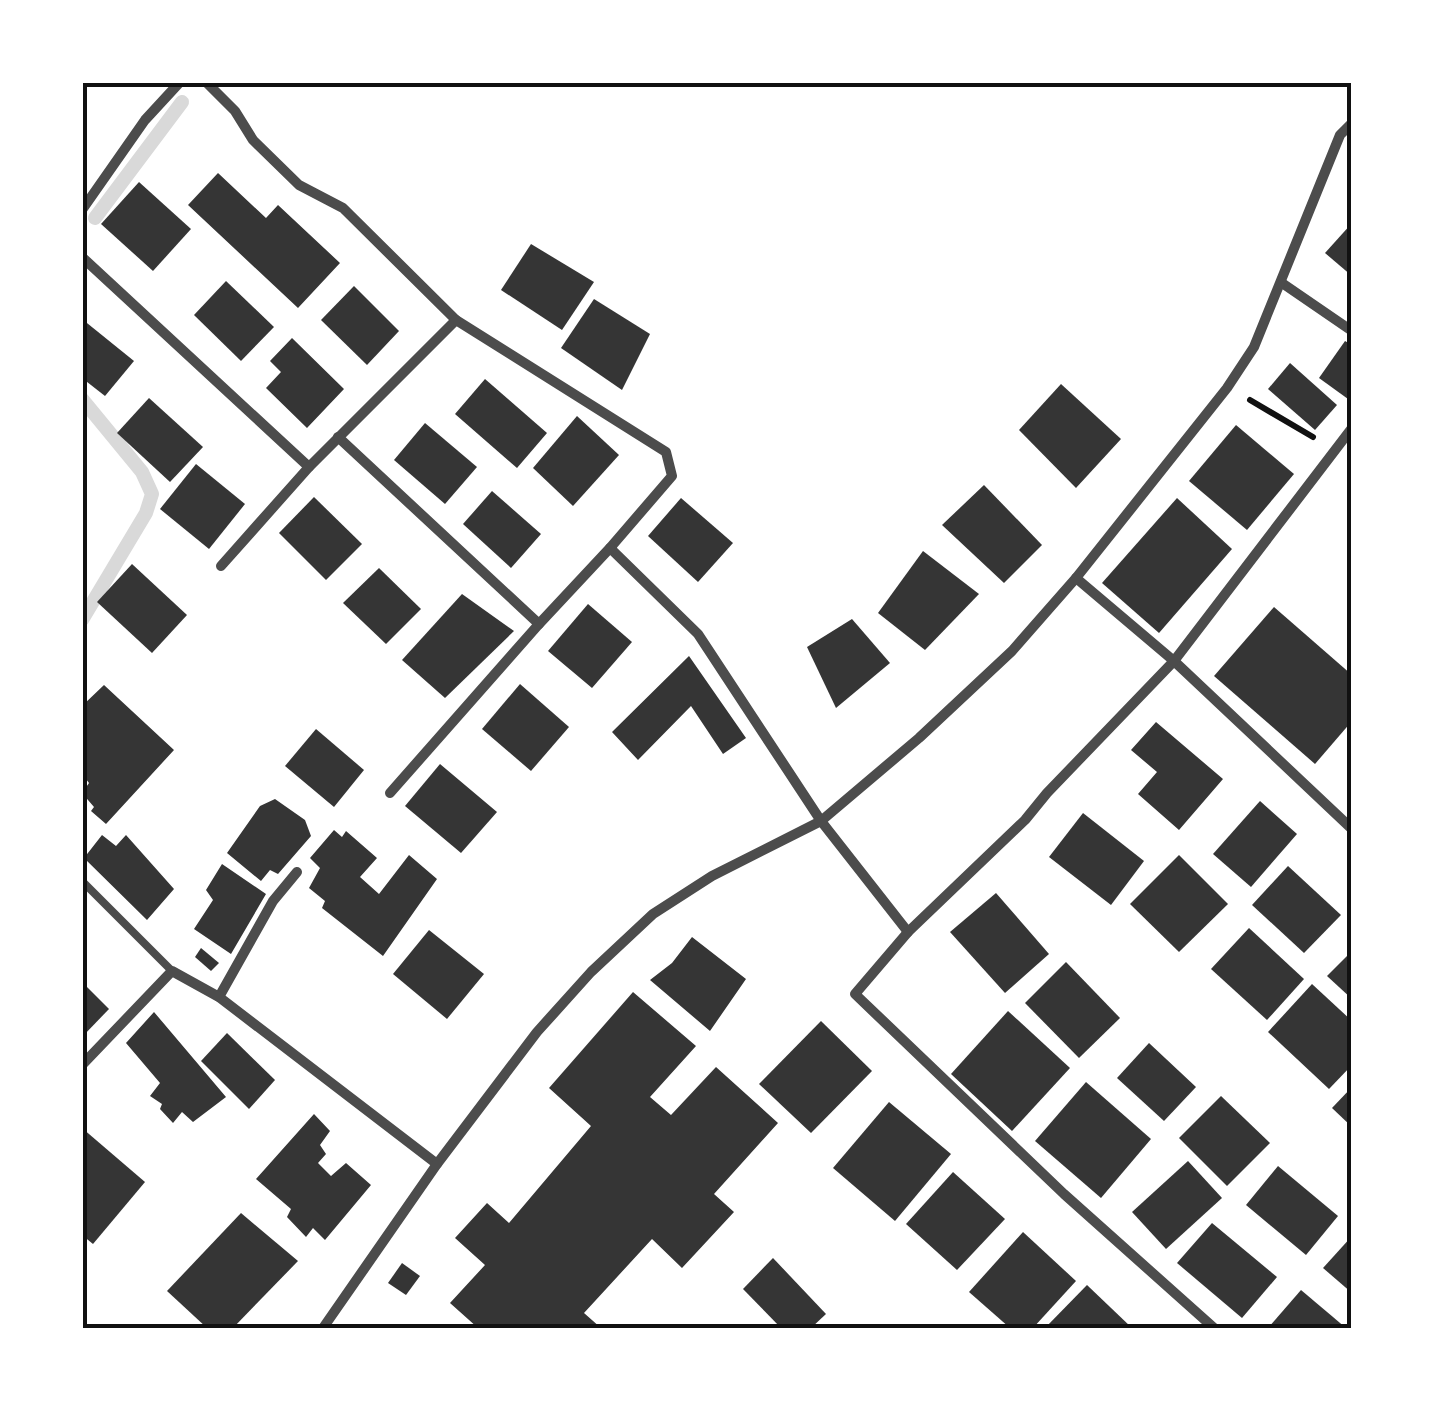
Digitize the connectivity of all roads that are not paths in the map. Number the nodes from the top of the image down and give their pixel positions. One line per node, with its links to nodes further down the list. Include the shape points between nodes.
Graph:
1 (180, 82): 4 (street)
2 (206, 82): 7 (street, via 299,184 343,208)
3 (1352, 124): 6 (street, via 1340,136)
4 (82, 210)
5 (82, 257): 11 (street)
6 (1282, 283): 8 (street); 14 (street, via 1227,388)
7 (456, 320): 10 (street); 12 (street, via 666,452 672,476)
8 (1352, 331)
9 (1352, 428): 16 (street)
10 (338, 438): 11 (street); 15 (street)
11 (309, 467): 13 (street)
12 (610, 548): 15 (street); 18 (street, via 698,634)
13 (222, 566)
14 (1076, 578): 16 (street); 18 (street, via 1012,651)
15 (539, 624): 17 (street)
16 (1174, 661): 19 (street); 22 (street, via 1025,820)
17 (390, 793)
18 (821, 820): 22 (street); 26 (street, via 653,914 537,1032)
19 (1352, 829)
20 (297, 872): 24 (street, via 272,901)
21 (82, 881): 23 (lane)
22 (908, 932): 28 (street, via 855,994)
23 (172, 972): 24 (street); 25 (street)
24 (218, 997): 26 (street)
25 (82, 1065)
26 (437, 1164): 27 (street)
27 (323, 1328)
28 (1214, 1328)

